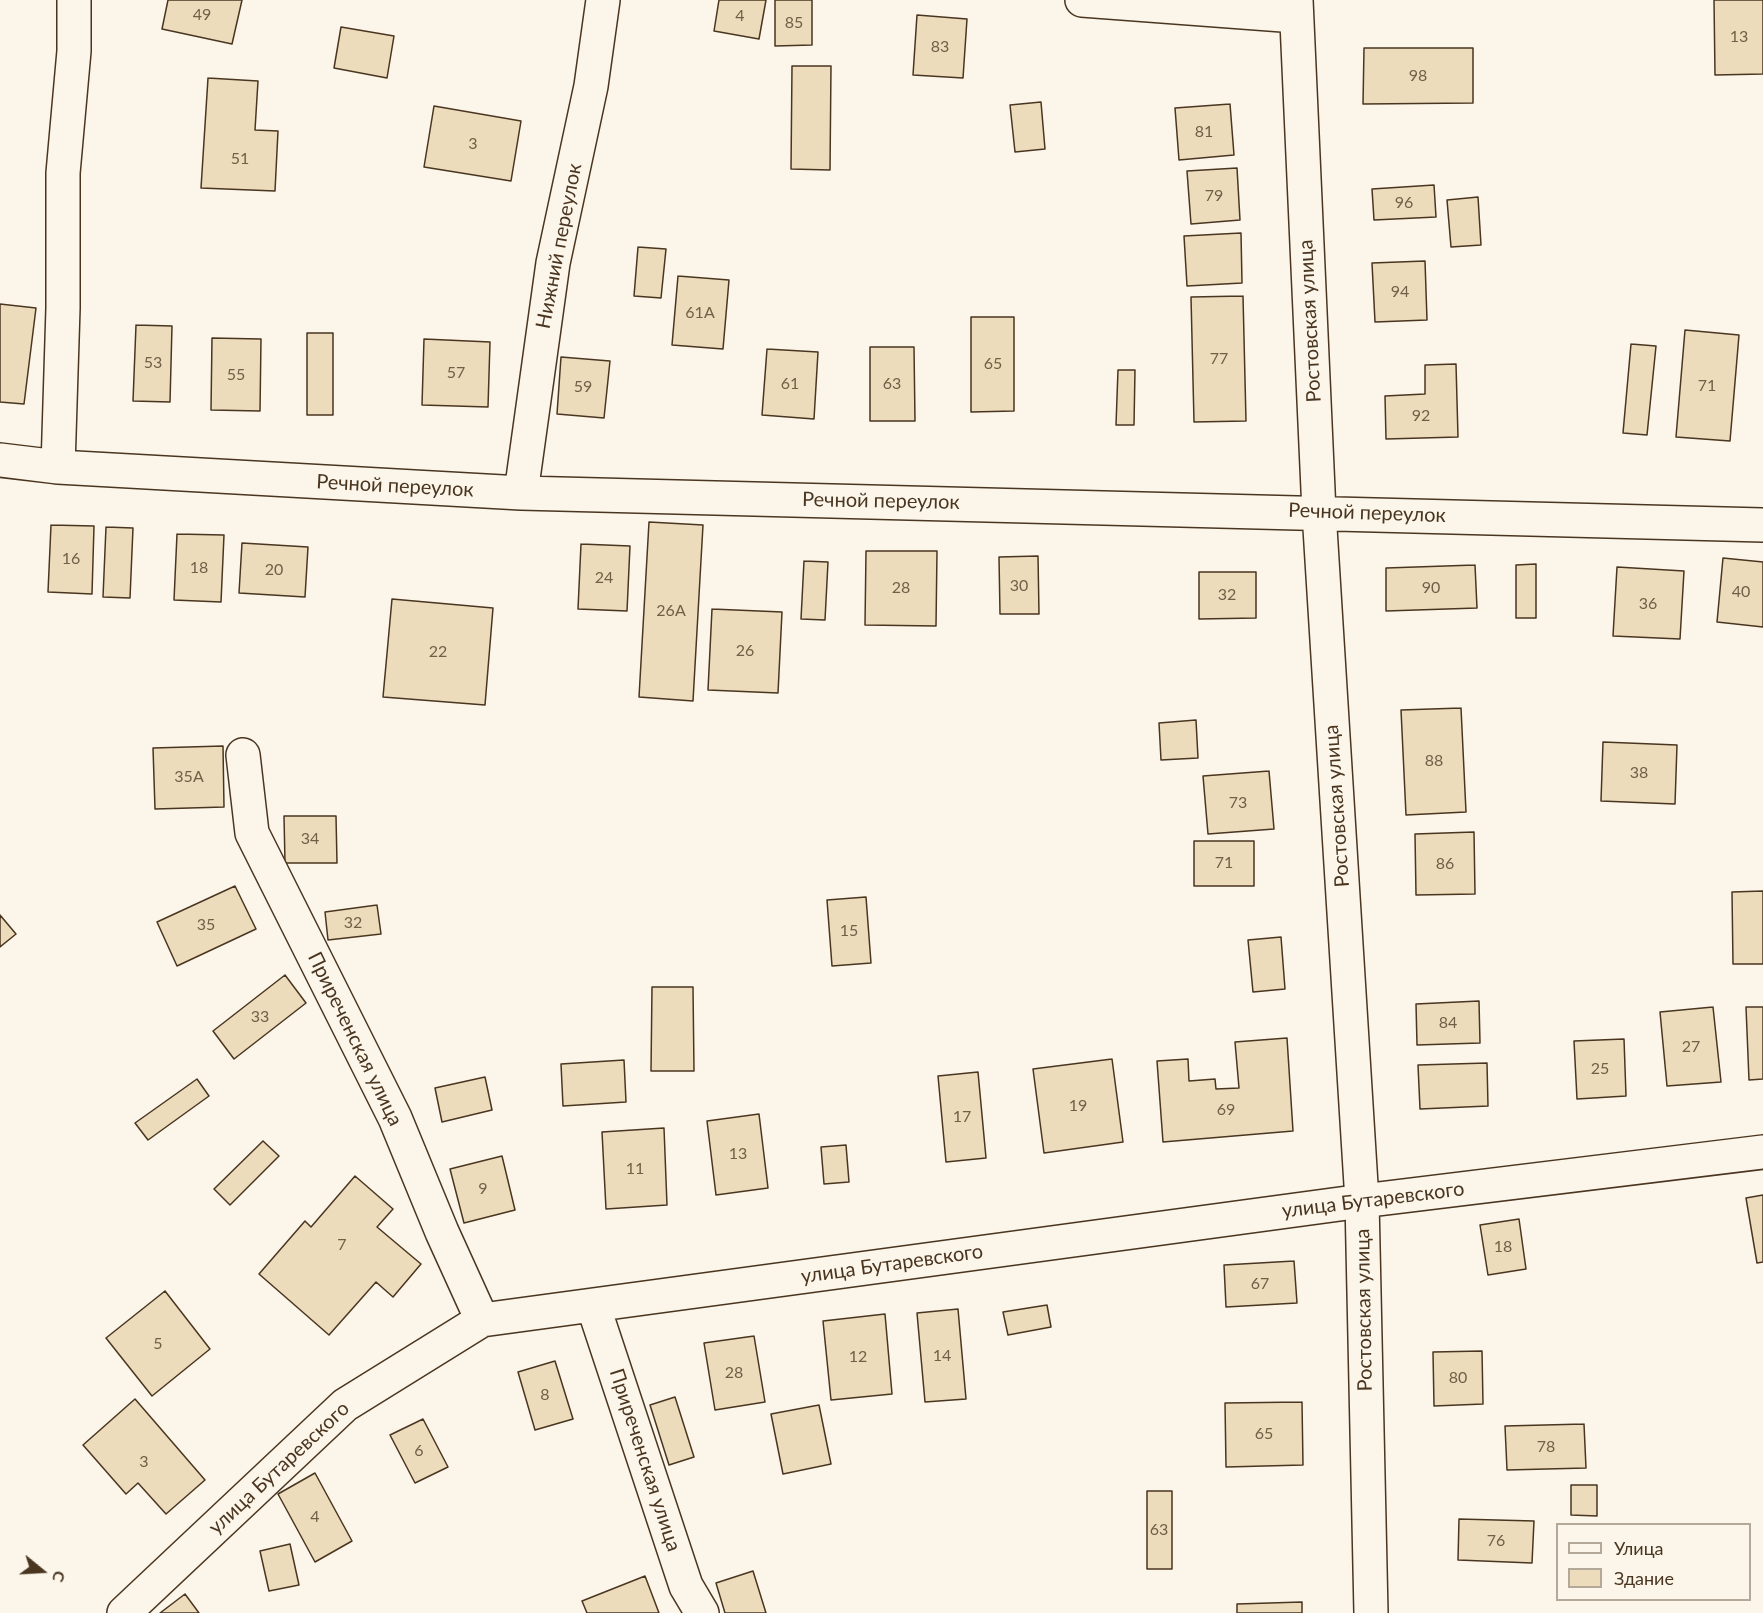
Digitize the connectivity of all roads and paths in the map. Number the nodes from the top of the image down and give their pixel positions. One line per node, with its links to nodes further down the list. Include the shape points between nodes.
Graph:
1 (74, 0): 6 (street, via 74,51 63,172)
2 (603, 0): 7 (street, Нижний переулок, via 591,86 553,263)
3 (1082, 0): 4 (street)
4 (1296, 8): 8 (street, Ростовская улица)
5 (0, 460): 6 (street, Речной переулок)
6 (58, 467): 7 (street, Речной переулок)
7 (521, 493): 8 (street, Речной переулок)
8 (1319, 512): 9 (street, Речной переулок); 12 (street, Ростовская улица)
9 (1763, 525)
10 (243, 755): 14 (street, Приреченская улица, via 252,833 395,1118)
11 (1763, 1152): 12 (street, улица Бутаревского)
12 (1362, 1201): 13 (street, улица Бутаревского); 17 (street, Ростовская улица)
13 (592, 1305): 14 (street, улица Бутаревского); 16 (street, Приреченская улица, via 686,1586)
14 (483, 1320): 15 (street, улица Бутаревского, via 345,1405)
15 (124, 1613)
16 (702, 1613)
17 (1371, 1613)

